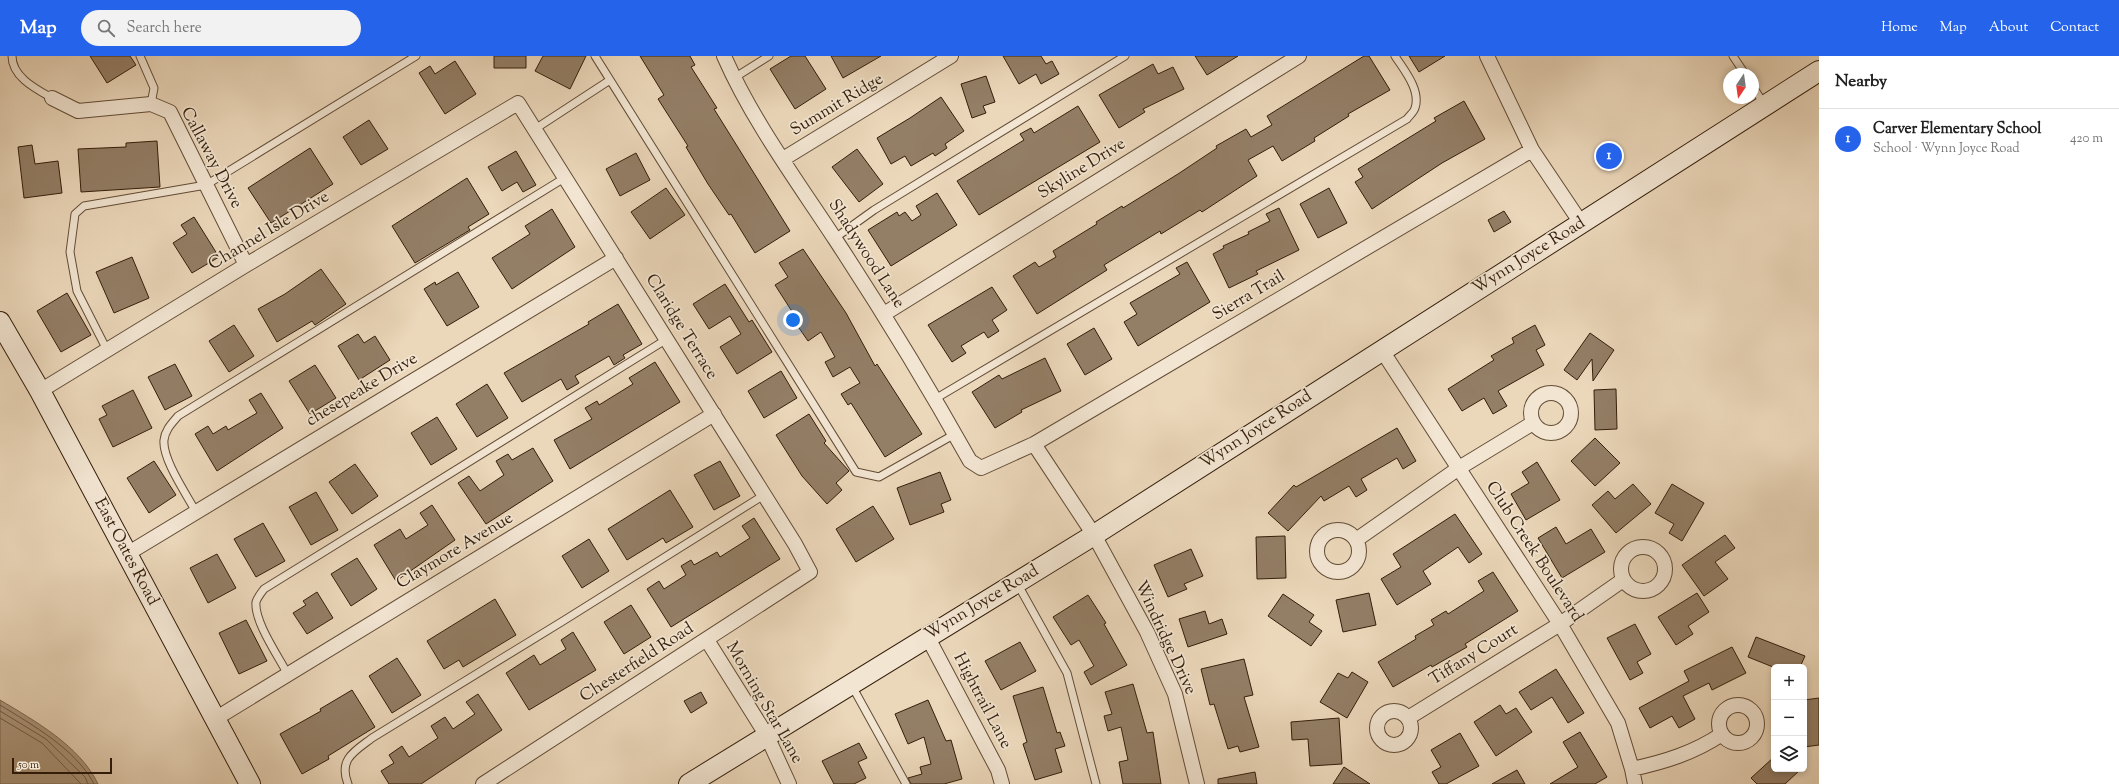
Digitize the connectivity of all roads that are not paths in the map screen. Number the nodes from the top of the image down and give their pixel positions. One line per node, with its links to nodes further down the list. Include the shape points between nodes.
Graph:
1 (12, 56): 18 (lane, via 12,63 26,83)
2 (140, 56): 20 (lane, via 154,88)
3 (416, 56): 26 (lane)
4 (595, 56): 16 (lane)
5 (724, 56): 15 (street, Shadywood Lane)
6 (769, 56): 15 (lane)
7 (951, 56): 24 (street, Summit Ridge)
8 (1125, 56): 28 (lane, via 874,210)
9 (1299, 56): 31 (street, Skyline Drive)
10 (1395, 56): 37 (lane, via 1413,84 1415,94 1415,108 1407,119)
11 (1487, 56): 23 (street)
12 (1733, 56): 13 (lane)
13 (1741, 68)
14 (1819, 71): 21 (street, Wynn Joyce Road)
15 (734, 78): 24 (street, Shadywood Lane)
16 (610, 80): 22 (lane); 40 (lane, via 856,472 879,477)
17 (1759, 96): 21 (lane)
18 (52, 98): 20 (street, Callaway Drive, via 78,111)
19 (518, 103): 22 (street, Claridge Terrace); 30 (street, Channel Isle Drive)
20 (151, 104): 26 (street, Callaway Drive, via 170,112)
21 (1765, 106): 27 (street, Wynn Joyce Road)
22 (535, 129): 25 (street, Claridge Terrace)
23 (1532, 150): 27 (street); 41 (street, Sierra Trail)
24 (783, 159): 28 (street, Shadywood Lane)
25 (566, 177): 29 (street, Claridge Terrace); 45 (lane, via 178,416 167,429 164,441 166,455)
26 (206, 185): 30 (street, Callaway Drive); 35 (lane, via 84,206 75,214 70,252 77,291)
27 (1581, 223): 34 (street, Wynn Joyce Road)
28 (835, 238): 31 (street, Shadywood Lane)
29 (616, 258): 33 (street, Claridge Terrace); 45 (street, chesepeake Drive)
30 (246, 265): 35 (street, Channel Isle Drive)
31 (884, 314): 37 (street, Shadywood Lane)
32 (0, 322): 36 (street, East Oates Road)
33 (667, 339): 38 (street, Claridge Terrace); 55 (lane, via 264,589 256,600 256,609)
34 (1381, 349): 43 (street, Club Creek Boulevard); 46 (street, Wynn Joyce Road)
35 (107, 350): 36 (street, Channel Isle Drive)
36 (40, 391): 48 (street, East Oates Road)
37 (934, 399): 40 (street, Shadywood Lane)
38 (714, 414): 44 (street, Claridge Terrace); 55 (street, Claymore Avenue)
39 (1533, 423): 43 (street)
40 (955, 434): 42 (street, Shadywood Lane, via 970,462)
41 (1034, 444): 42 (street, Sierra Trail); 46 (street, Windridge Drive)
42 (981, 468)
43 (1459, 468): 47 (street); 52 (street, Club Creek Boulevard)
44 (764, 495): 49 (street, Claridge Terrace); 63 (lane, via 372,738 349,755 345,768)
45 (196, 512): 48 (street, chesepeake Drive)
46 (1094, 535): 51 (street, Wynn Joyce Road); 70 (street, Windridge Drive, via 1147,632 1175,694)
47 (1356, 540)
48 (127, 554): 58 (street, East Oates Road)
49 (810, 572): 54 (street, Chesterfield Road)
50 (1624, 580): 52 (street, Tiffany Court)
51 (1017, 582): 53 (street, Wynn Joyce Road); 69 (lane, via 1067,673)
52 (1560, 624): 57 (street, Tiffany Court); 61 (street, Club Creek Boulevard, via 1618,723)
53 (927, 636): 56 (street, Wynn Joyce Road); 68 (street, Hightrail Lane, via 998,770)
54 (707, 640): 60 (street, Morning Star Lane); 64 (street, Chesterfield Road)
55 (288, 675): 58 (street, Claymore Avenue)
56 (850, 684): 60 (street, Wynn Joyce Road); 67 (lane)
57 (1408, 718)
58 (215, 719): 62 (street, East Oates Road)
59 (1722, 734): 61 (street, via 1702,748 1656,764)
60 (767, 736): 65 (street, Wynn Joyce Road); 66 (street, Morning Star Lane)
61 (1632, 768): 71 (street, Club Creek Boulevard)
62 (250, 784)
63 (348, 784)
64 (483, 784)
65 (689, 784)
66 (790, 784)
67 (906, 784)
68 (1002, 784)
69 (1096, 784)
70 (1197, 784)
71 (1635, 784)

